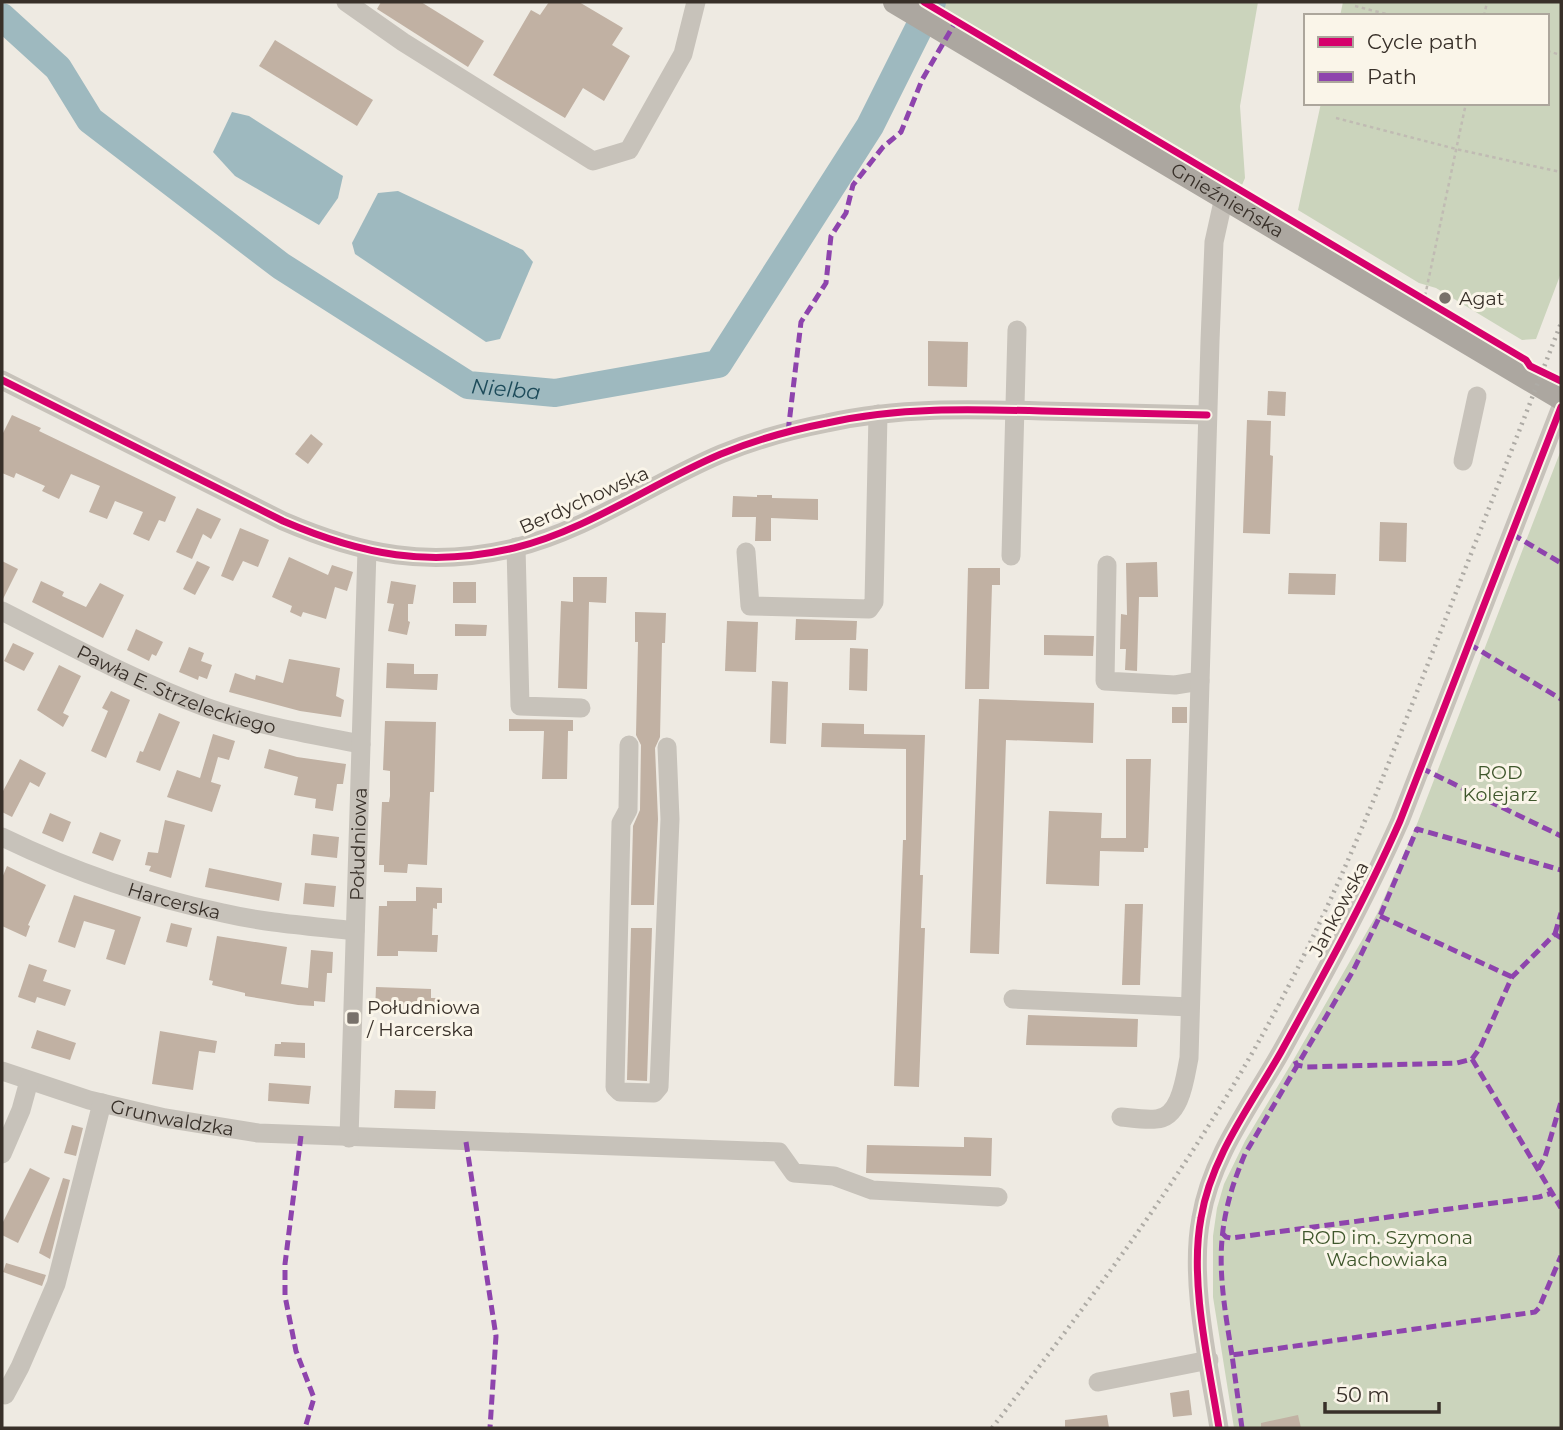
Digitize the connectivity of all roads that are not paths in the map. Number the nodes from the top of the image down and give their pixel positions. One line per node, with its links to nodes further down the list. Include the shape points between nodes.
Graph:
1 (346, 2): 2 (street, via 593,161 629,150 683,54)
2 (696, 2)
3 (903, 6): 4 (main road, Gnieźnieńska)
4 (1224, 197): 8 (main road, Gnieźnieńska); 12 (street, via 1214,242)
5 (1017, 330): 10 (street)
6 (2, 380): 15 (street, Berdychowska, via 283,521)
7 (1477, 396): 13 (street)
8 (1561, 398)
9 (1561, 407): 36 (street, Jankowska, via 1375,878 1214,1169 1200,1220 1198,1248)
10 (1016, 410): 11 (street, Berdychowska, via 962,408); 12 (street, Berdychowska); 17 (street)
11 (878, 414): 14 (street, Berdychowska, via 748,444 583,522); 16 (street, via 873,602 869,609 750,606)
12 (1207, 415): 20 (street)
13 (1463, 461)
14 (516, 547): 15 (street, Berdychowska, via 440,558); 21 (street, via 520,706)
15 (367, 550): 22 (street, Południowa)
16 (746, 552)
17 (1011, 556)
18 (1107, 565): 20 (street, via 1105,681 1175,685)
19 (2, 611): 22 (street, Pawła E. Strzeleckiego, via 131,676 206,707 293,732)
20 (1200, 681): 28 (street)
21 (581, 708)
22 (361, 744): 26 (street, Południowa)
23 (629, 745): 24 (street, via 628,810 621,823 615,1087 620,1092 654,1093 659,1087 670,819)
24 (667, 747)
25 (2, 837): 26 (street, Harcerska, via 81,873 164,899 224,914)
26 (355, 931): 33 (street, Południowa)
27 (1013, 999): 28 (street)
28 (1190, 1007): 32 (street, via 1189,1058 1176,1107 1158,1120)
29 (2, 1072): 30 (street, Grunwaldzka)
30 (29, 1081): 31 (street, Grunwaldzka); 34 (street)
31 (102, 1103): 33 (street, Grunwaldzka, via 258,1133); 38 (street, via 56,1284)
32 (1121, 1117)
33 (349, 1138): 35 (street, Grunwaldzka, via 779,1152 794,1173 834,1176 872,1190)
34 (2, 1154)
35 (998, 1197)
36 (1209, 1360): 37 (street); 39 (street, Jankowska)
37 (1098, 1382)
38 (5, 1395)
39 (1219, 1428)

